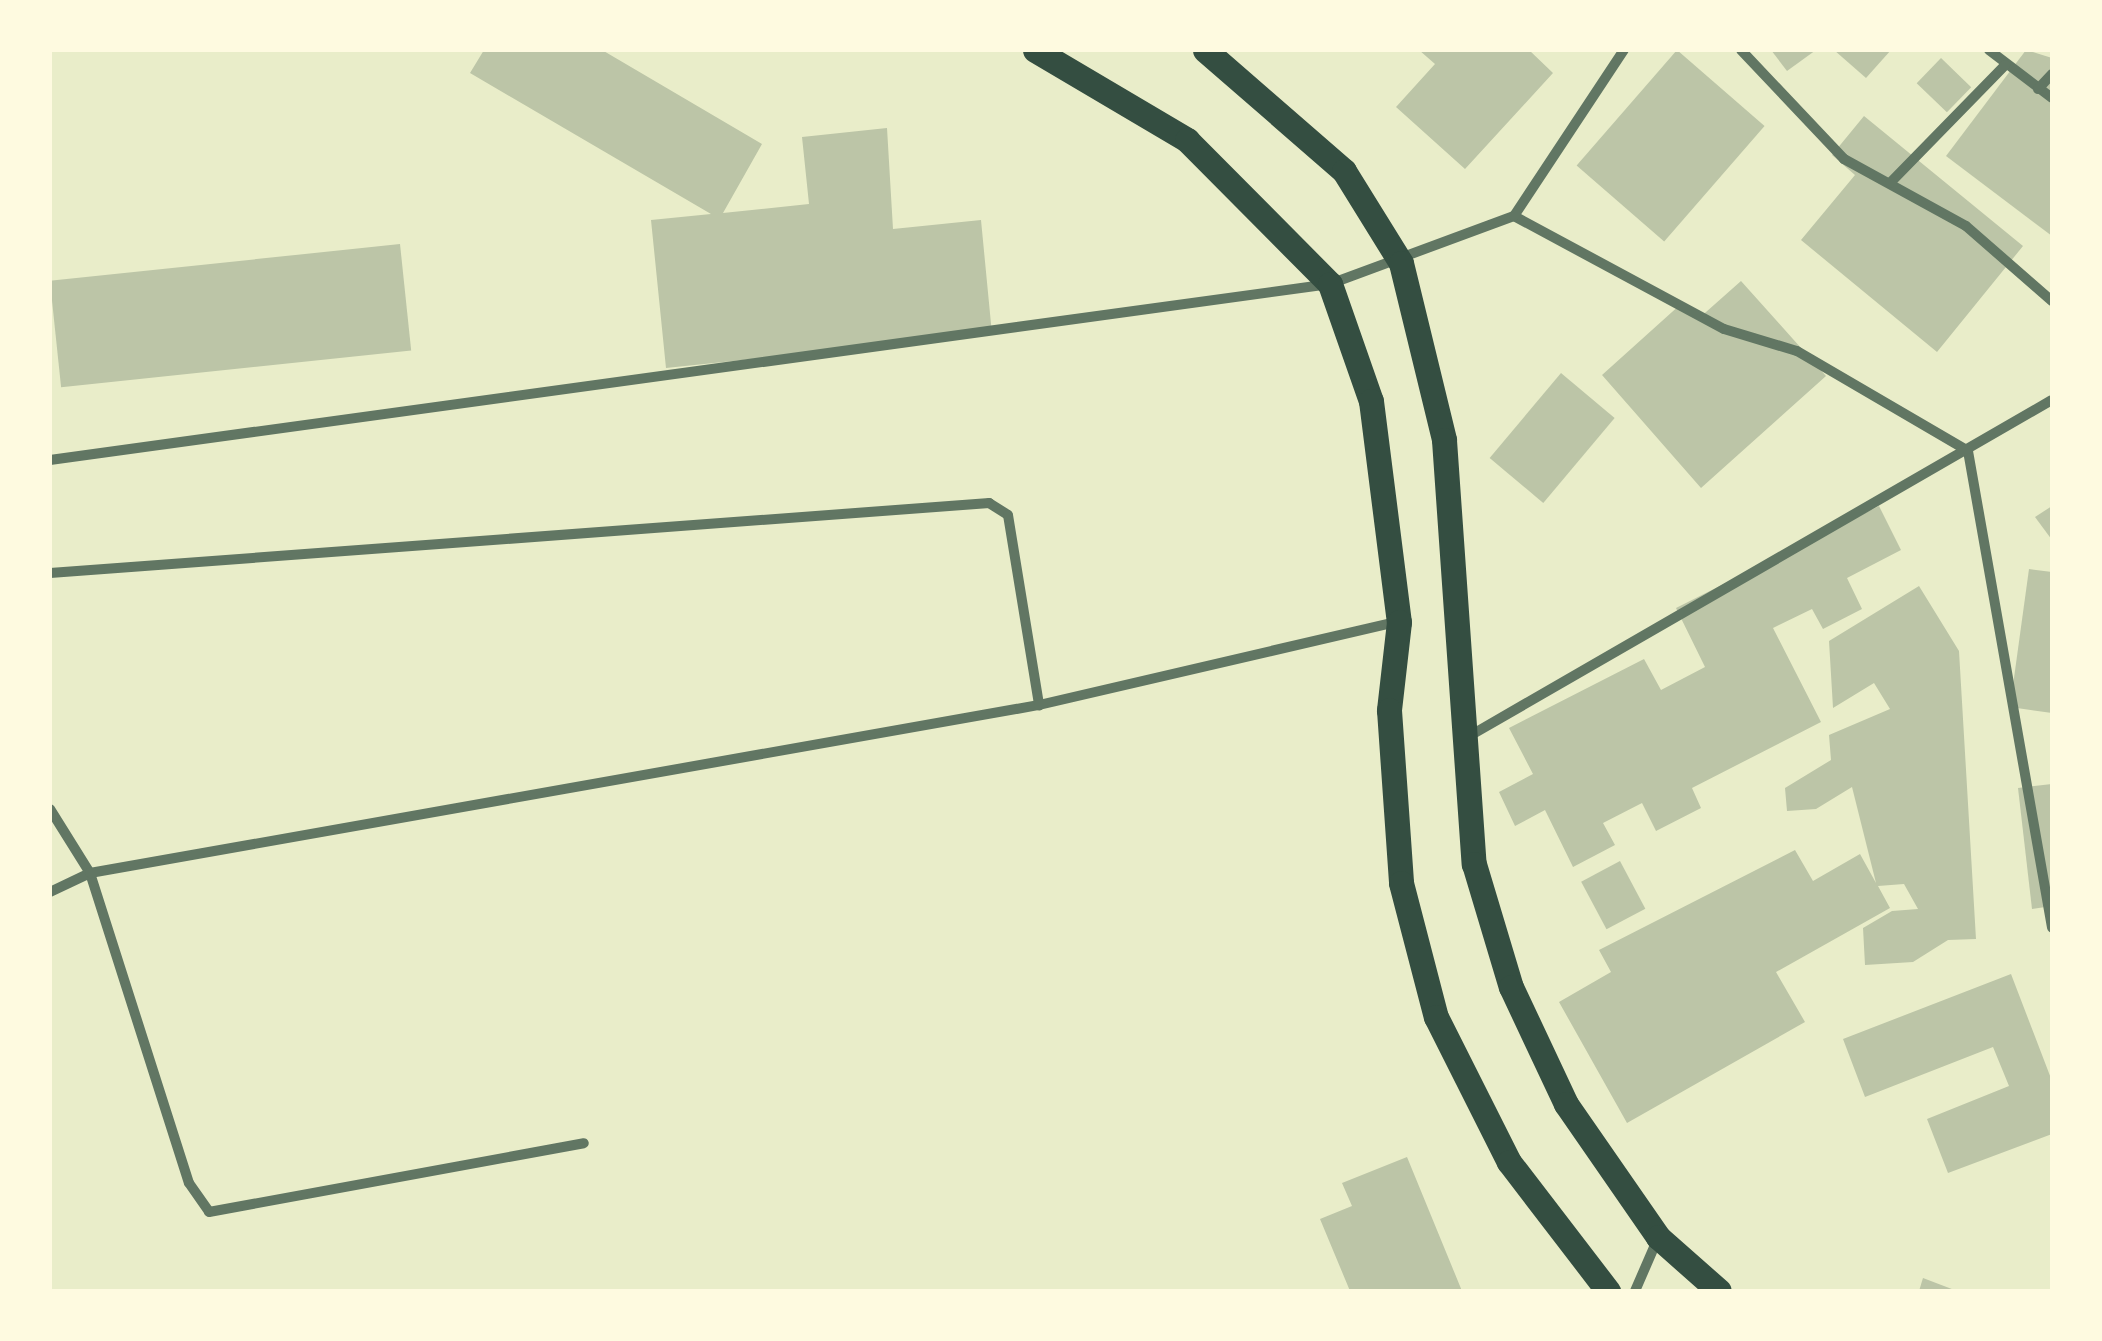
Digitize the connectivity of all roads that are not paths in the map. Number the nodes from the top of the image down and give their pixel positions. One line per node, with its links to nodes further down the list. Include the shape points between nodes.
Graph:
1 (1035, 50): 13 (main road, via 1187,140)
2 (1205, 50): 12 (main road, via 1344,171)
3 (1624, 50): 11 (street)
4 (1741, 50): 10 (street, via 1844,159)
5 (1989, 50): 6 (street)
6 (2005, 65): 8 (street); 10 (street)
7 (2052, 74): 8 (street)
8 (2038, 88): 9 (street)
9 (2052, 98)
10 (1890, 183): 14 (street, via 1966,226)
11 (1514, 216): 12 (street); 16 (street, via 1724,330 1798,350)
12 (1401, 263): 13 (street); 21 (main road, via 1444,440)
13 (1330, 284): 17 (street); 19 (main road, via 1371,401)
14 (2052, 302)
15 (2052, 400): 16 (street)
16 (1968, 451): 21 (street); 25 (street)
17 (50, 460)
18 (50, 573): 20 (street, via 989,503 1008,515)
19 (1399, 622): 20 (street); 28 (main road, via 1389,710 1400,883 1436,1017 1508,1162)
20 (1039, 705): 23 (street)
21 (1465, 739): 27 (main road, via 1474,864 1511,986 1566,1104)
22 (50, 809): 23 (street)
23 (90, 873): 24 (street); 26 (street, via 189,1182 209,1212)
24 (50, 892)
25 (2052, 928)
26 (584, 1143)
27 (1658, 1237): 29 (street); 30 (main road)
28 (1608, 1291)
29 (1635, 1291)
30 (1718, 1291)

